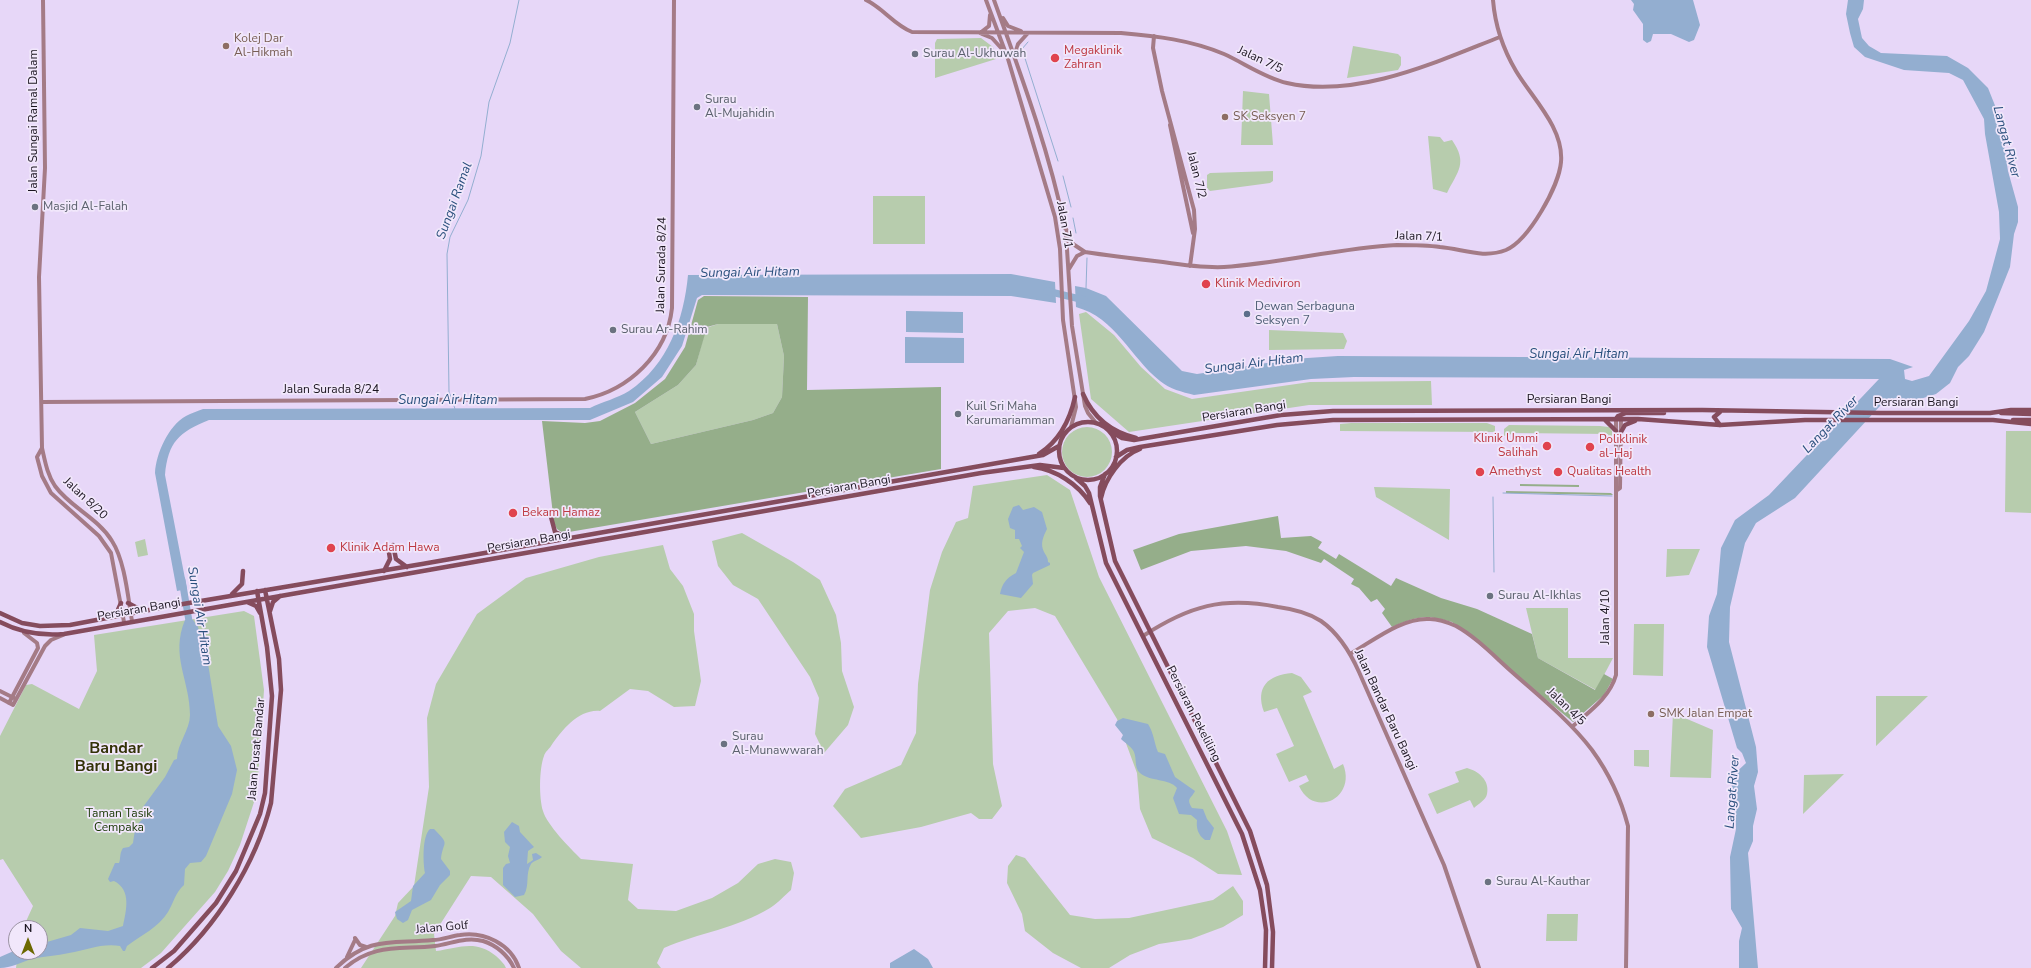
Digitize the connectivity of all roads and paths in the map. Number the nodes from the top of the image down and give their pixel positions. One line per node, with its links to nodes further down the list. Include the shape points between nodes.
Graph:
1 (43, 0): 21 (street, Jalan Sungai Ramal Dalam, via 45,168 39,277)
2 (674, 0): 24 (street, Jalan Surada 8/24, via 672,308 670,323 657,351 629,380 595,397 585,399)
3 (866, 0): 12 (street, Jalan 7/5, via 912,32)
4 (986, 0): 8 (street, Jalan 7/1)
5 (994, 0): 7 (street)
6 (1493, 0): 14 (street, Jalan 7/1)
7 (998, 9): 10 (street, Jalan 7/1); 11 (street, via 1008,26)
8 (990, 11): 9 (street, Jalan 7/1); 12 (street, via 989,26)
9 (998, 33): 10 (street, Jalan 7/5); 12 (street, Jalan 7/5); 16 (street, Jalan 7/1)
10 (1006, 33): 11 (street, Jalan 7/5); 15 (street, Jalan 7/1)
11 (1028, 33): 13 (street, Jalan 7/5, via 1121,33); 15 (street, via 1018,44)
12 (980, 34): 16 (street, via 995,40)
13 (1154, 36): 14 (street, Jalan 7/5, via 1202,46 1288,83 1322,86 1389,78); 19 (street, Jalan 7/2, via 1155,58 1194,238)
14 (1500, 37): 19 (street, Jalan 7/1, via 1515,70 1553,128 1561,152 1560,171 1554,186 1526,236 1515,245 1489,254 1441,247 1397,246 1224,267)
15 (1015, 56): 17 (street, Jalan 7/1, via 1044,148)
16 (1008, 59): 23 (street, Jalan 7/1, via 1055,217 1060,249 1066,347)
17 (1065, 227): 18 (street, Jalan 7/1, via 1073,244); 20 (street, Jalan 7/1)
18 (1085, 252): 19 (street, Jalan 7/1); 20 (street, Jalan 7/1, via 1077,256)
19 (1190, 266)
20 (1069, 269): 22 (street, Jalan 7/1, via 1070,309)
21 (41, 386): 24 (street, Jalan 8/20)
22 (1083, 394): 36 (street, Jalan 7/1, via 1086,411); 42 (main road, via 1092,411 1103,422 1120,433)
23 (1075, 397): 39 (street, Jalan 7/1, via 1076,414); 46 (main road, via 1062,432 1051,445)
24 (42, 402): 45 (street, Jalan 8/20)
25 (1560, 410): 26 (main road, Persiaran Bangi); 31 (main road, via 1567,413 1613,413); 42 (main road, Persiaran Bangi, via 1333,411 1281,416)
26 (1702, 410): 27 (main road, Persiaran Bangi); 31 (main road, via 1690,413 1626,413)
27 (1726, 410): 29 (main road, Persiaran Bangi); 38 (main road, via 1714,416)
28 (2031, 410): 29 (main road, Persiaran Bangi)
29 (1990, 413): 30 (main road)
30 (2031, 414)
31 (1619, 418): 32 (main road, Persiaran Bangi); 33 (main road, Persiaran Bangi); 41 (street, Jalan 4/10)
32 (1603, 419): 41 (main road); 43 (main road, Persiaran Bangi, via 1334,420 1277,425)
33 (1638, 419): 38 (main road, Persiaran Bangi); 41 (main road, via 1628,423)
34 (1993, 420): 35 (main road); 37 (main road, Persiaran Bangi); 38 (main road, Persiaran Bangi, via 1826,421)
35 (2031, 420)
36 (1096, 423): 39 (main road, via 1085,422); 40 (main road)
37 (2031, 424)
38 (1720, 425)
39 (1071, 427): 44 (main road, via 1063,435)
40 (1110, 431): 42 (main road, Persiaran Bangi, via 1124,439); 47 (main road, via 1117,446)
41 (1619, 432): 88 (street, Jalan 4/10, via 1616,675 1606,696)
42 (1143, 438)
43 (1153, 445): 47 (main road, Persiaran Bangi, via 1127,450); 52 (main road, via 1131,453 1122,460 1106,484)
44 (1059, 446): 46 (main road, Persiaran Bangi, via 1048,453); 49 (main road, via 1059,456)
45 (42, 448): 66 (street, Jalan 8/20, via 37,457 42,476 51,493 99,536 111,553); 67 (street, Jalan 8/20, via 48,472 55,485 112,541 121,563)
46 (1036, 456): 55 (main road, Persiaran Bangi)
47 (1116, 457): 50 (main road, via 1112,468)
48 (1027, 467): 49 (main road, Persiaran Bangi, via 1046,465); 53 (main road, via 1054,472 1079,489); 61 (main road, Persiaran Bangi)
49 (1064, 468): 51 (main road)
50 (1105, 474): 51 (main road, via 1091,480); 52 (main road, Persiaran Pekeliling, via 1100,489)
51 (1076, 478): 53 (main road, Persiaran Pekeliling, via 1088,490)
52 (1101, 502): 78 (main road, Persiaran Pekeliling, via 1115,561)
53 (1092, 508): 81 (main road, Persiaran Pekeliling, via 1106,563)
54 (551, 517): 55 (main road, via 555,532)
55 (568, 538): 56 (main road, Persiaran Bangi)
56 (407, 567): 58 (main road, Persiaran Bangi); 58 (main road, via 396,559 390,545 390,559)
57 (243, 571): 62 (main road, via 240,588)
58 (384, 571): 59 (main road, Persiaran Bangi)
59 (266, 590): 60 (main road, Persiaran Bangi); 63 (main road, Jalan Pusat Bandar)
60 (257, 591): 62 (main road, Persiaran Bangi); 64 (main road, Jalan Pusat Bandar)
61 (281, 595): 63 (main road, Persiaran Bangi); 73 (main road, via 272,604)
62 (228, 596): 68 (main road, Persiaran Bangi)
63 (267, 598): 64 (main road, Persiaran Bangi); 73 (main road, Jalan Pusat Bandar)
64 (259, 600): 65 (main road, Persiaran Bangi); 74 (main road, Jalan Pusat Bandar)
65 (247, 602): 74 (main road, via 257,608); 75 (main road, Persiaran Bangi)
66 (121, 603): 71 (street, Jalan 8/20); 72 (main road, via 117,612)
67 (128, 603): 68 (main road); 70 (street, Jalan 8/20)
68 (142, 611): 70 (main road, Persiaran Bangi)
69 (0, 613): 72 (main road, Persiaran Bangi, via 22,623 40,626 70,625)
70 (130, 613): 71 (main road, Persiaran Bangi); 75 (street, Jalan 8/20)
71 (123, 614): 72 (main road, Persiaran Bangi); 77 (street, Jalan 8/20)
72 (109, 617)
73 (270, 617): 92 (main road, Jalan Pusat Bandar, via 279,659 281,690 273,789 268,818 244,874 229,899)
74 (263, 619): 91 (main road, Jalan Pusat Bandar, via 272,696 260,814 236,871 216,903 178,946)
75 (132, 621): 77 (main road, Persiaran Bangi)
76 (0, 622): 79 (main road, Persiaran Bangi)
77 (124, 622): 80 (main road, Persiaran Bangi)
78 (1150, 631): 81 (street, Jalan Bandar Baru Bangi); 82 (street, Jalan Bandar Baru Bangi, via 1176,616 1215,604 1235,601 1258,603 1301,612 1320,620); 98 (main road, Persiaran Pekeliling, via 1250,831 1267,885 1273,932)
79 (24, 632): 80 (main road, Persiaran Bangi, via 43,635); 84 (street, via 37,643 38,648)
80 (64, 634): 86 (street, via 45,646)
81 (1143, 636): 97 (main road, Persiaran Pekeliling, via 1242,834 1260,890 1266,930)
82 (1350, 654): 88 (street, Jalan 4/5, via 1415,620 1448,622 1480,644); 99 (street, Jalan Bandar Baru Bangi, via 1444,865)
83 (0, 691): 84 (street)
84 (12, 697): 86 (street); 87 (street)
85 (0, 698): 87 (street)
86 (16, 700): 87 (street, via 13,705)
87 (8, 703)
88 (1573, 726): 100 (street, Jalan 4/5, via 1593,751 1608,776 1628,826)
89 (366, 947): 90 (street, Jalan Golf); 90 (street, via 355,939); 96 (street, Jalan Golf, via 388,942 435,940 459,935 480,936 500,943 514,958)
90 (347, 958): 93 (street, Jalan Golf)
91 (155, 967)
92 (168, 968)
93 (336, 968)
94 (345, 968): 95 (street, Jalan Golf, via 358,958 380,950 436,946 469,939 493,945 505,955)
95 (514, 968)
96 (519, 968)
97 (1265, 968)
98 (1272, 968)
99 (1479, 968)
100 (1626, 968)

